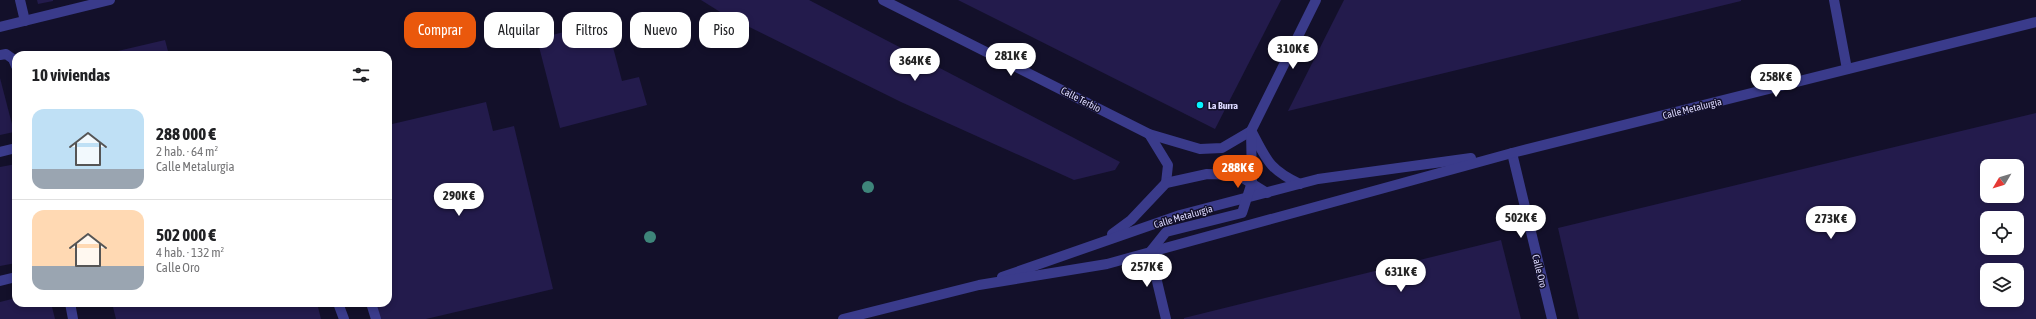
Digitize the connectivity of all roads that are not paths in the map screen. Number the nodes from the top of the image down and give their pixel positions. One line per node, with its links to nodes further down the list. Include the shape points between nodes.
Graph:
1 (20, 0): 6 (street)
2 (110, 0): 6 (street)
3 (883, 0): 13 (street, Calle Terbio)
4 (1316, 0): 12 (street)
5 (1834, 0): 11 (street)
6 (25, 21): 8 (street)
7 (2036, 22): 11 (street, Calle Metalurgia)
8 (0, 27)
9 (0, 55): 10 (street, via 6,54)
10 (12, 58)
11 (1847, 69): 16 (street, Calle Metalurgia)
12 (1251, 131): 13 (street, Calle Terbio, via 1222,148 1200,149); 17 (street); 19 (street, via 1265,158 1280,175)
13 (1149, 134): 18 (street, via 1168,164)
14 (12, 149): 15 (street)
15 (0, 152)
16 (1512, 153): 19 (street, Calle Metalurgia, via 1318,179); 23 (street, Calle Metalurgia); 35 (street, Calle Oro)
17 (1252, 182): 18 (street, via 1238,175 1207,174); 20 (street); 21 (street)
18 (1166, 183): 22 (street, via 1131,220)
19 (1300, 184): 20 (street, Calle Metalurgia)
20 (1267, 193): 21 (street, Calle Metalurgia)
21 (1247, 198): 22 (street, Calle Metalurgia, via 1180,215); 23 (street, via 1242,213 1166,232)
22 (1103, 240): 26 (street, Calle Metalurgia)
23 (1150, 252): 26 (street, Calle Metalurgia, via 1107,264); 34 (street)
24 (12, 278): 25 (street)
25 (0, 280)
26 (979, 285): 33 (street, Calle Metalurgia)
27 (71, 307): 30 (street)
28 (340, 307): 31 (street)
29 (373, 307): 32 (street)
30 (74, 319)
31 (344, 319)
32 (376, 319)
33 (843, 319)
34 (1166, 319)
35 (1552, 319)

